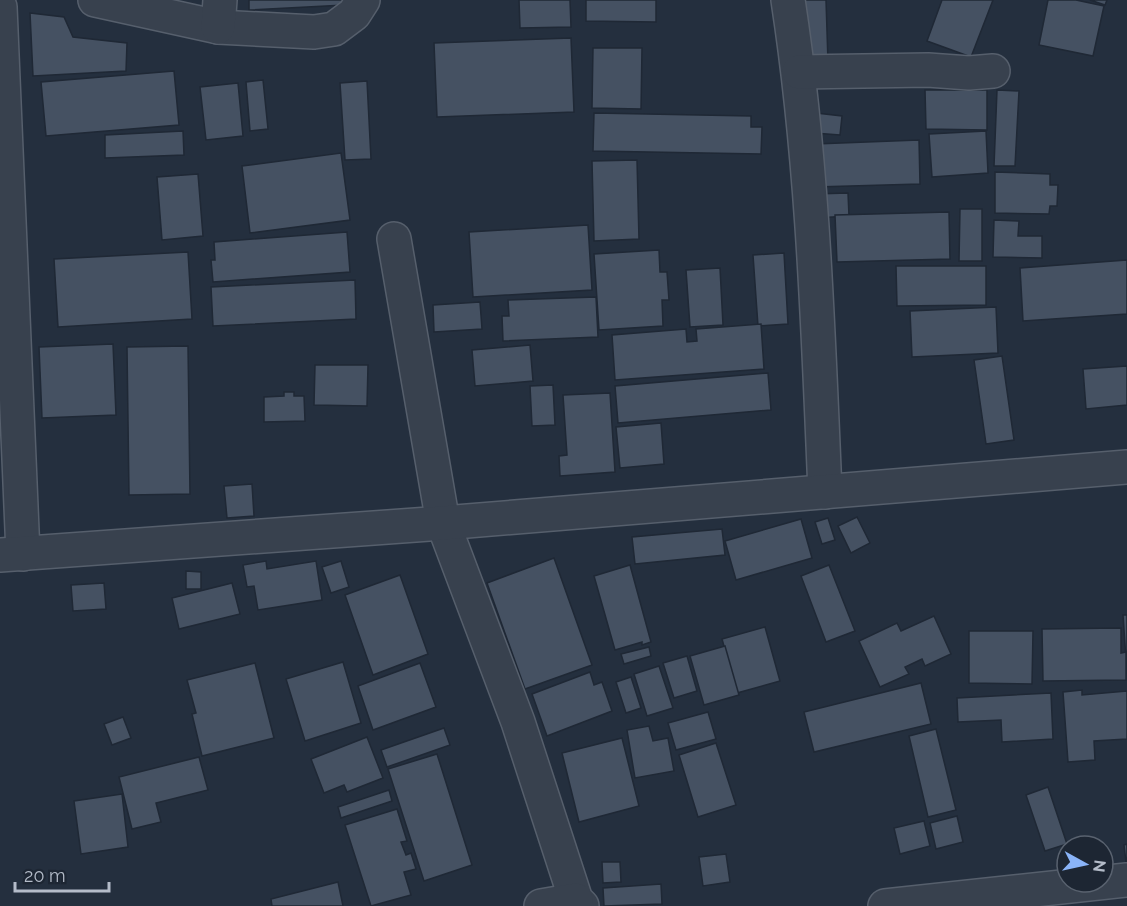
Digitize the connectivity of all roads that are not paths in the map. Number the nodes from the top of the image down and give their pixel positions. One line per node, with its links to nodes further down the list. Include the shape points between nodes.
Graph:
1 (95, 0): 5 (street)
2 (363, 0): 5 (street, via 354,14 334,29 314,32)
3 (788, 0): 7 (street)
4 (0, 7): 12 (street)
5 (219, 14)
6 (993, 70): 7 (street)
7 (799, 72): 10 (street, via 816,278)
8 (394, 239): 11 (street)
9 (1127, 467): 10 (street)
10 (825, 492): 11 (street)
11 (443, 523): 12 (street); 14 (street, via 518,722)
12 (12, 555)
13 (1127, 880): 16 (street)
14 (579, 903): 15 (street)
15 (541, 906)
16 (885, 906)

